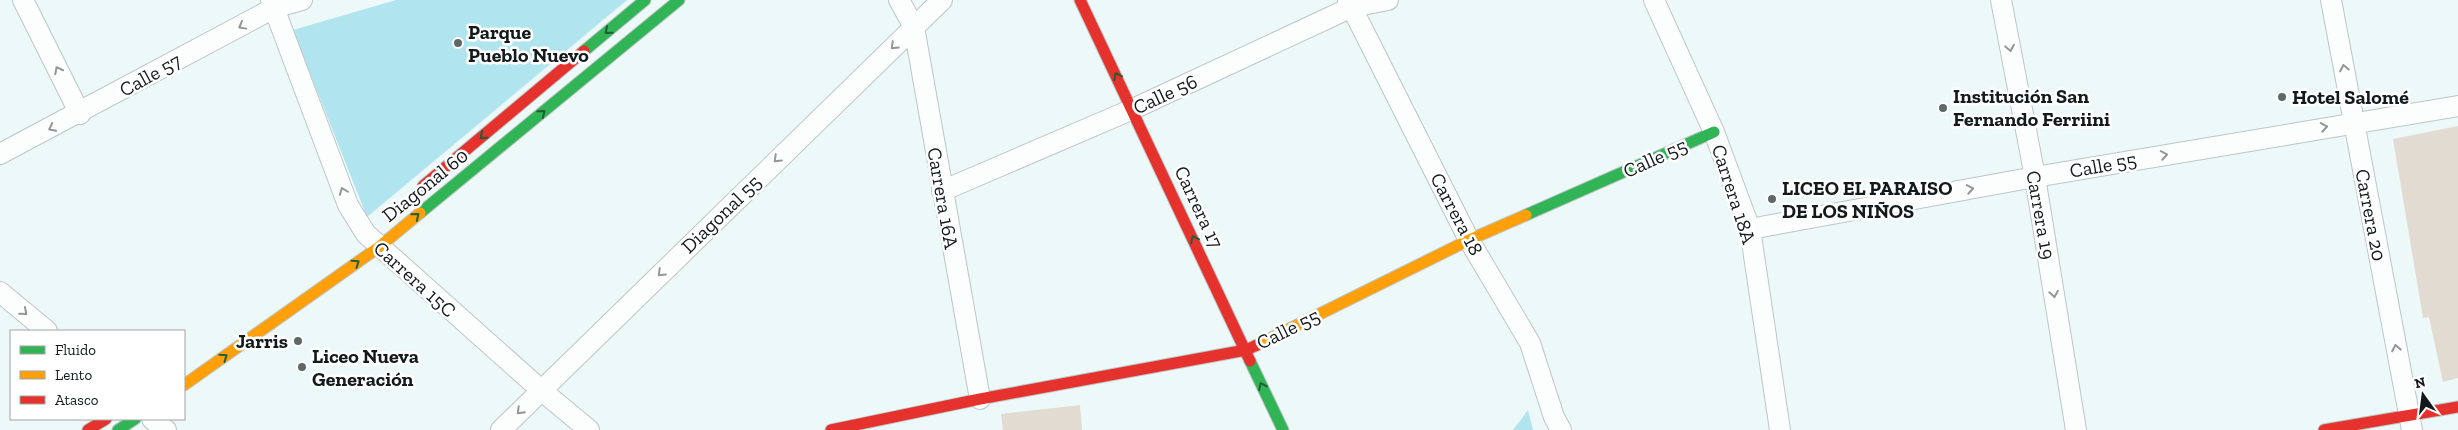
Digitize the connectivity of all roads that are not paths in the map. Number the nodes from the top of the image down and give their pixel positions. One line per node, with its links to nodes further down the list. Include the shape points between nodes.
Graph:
1 (23, 0): 17 (street, one-way to 1)
2 (302, 0): 12 (street, Calle 57)
3 (645, 0): 23 (street, Diagonal 60, one-way to 23)
4 (679, 0): 25 (street, Diagonal 60, one-way to 4)
5 (899, 0): 14 (street, Carrera 16A)
6 (942, 0): 14 (street, Diagonal 55)
7 (1080, 0): 16 (street, Carrera 17, one-way to 7)
8 (1388, 0): 13 (street, Calle 56)
9 (1654, 0): 19 (street, Carrera 18A)
10 (2001, 0): 21 (street, Carrera 19, one-way to 21)
11 (2331, 0): 18 (street, Carrera 20, one-way to 11)
12 (272, 4): 17 (street, Calle 57, one-way to 17); 25 (street, Carrera 15C, one-way to 12, via 348,205)
13 (1350, 4): 16 (street, Calle 56); 26 (street, Carrera 18)
14 (914, 26): 22 (street, Carrera 16A); 31 (street, Diagonal 55, one-way to 31)
15 (2458, 106): 18 (street, Calle 55)
16 (1133, 109): 22 (street, Calle 56); 29 (street, Carrera 17, one-way to 16)
17 (80, 114): 20 (street, Calle 57, one-way to 20)
18 (2354, 122): 21 (street, Calle 55, one-way to 18); 37 (street, Carrera 20, one-way to 18)
19 (1714, 132): 24 (street, Carrera 18A); 26 (street, Calle 55)
20 (0, 154)
21 (2035, 177): 24 (street, Calle 55, one-way to 21); 48 (street, Carrera 19, one-way to 48)
22 (942, 191): 32 (street, Carrera 16A)
23 (411, 196)
24 (1750, 230): 47 (street, Carrera 18A)
25 (369, 237): 30 (street, Diagonal 60, one-way to 25); 31 (street, Carrera 15C)
26 (1469, 240): 29 (street, Calle 55); 46 (street, Carrera 18, via 1530,344)
27 (0, 292): 28 (street, one-way to 28)
28 (46, 330)
29 (1246, 350): 32 (street, Calle 55); 45 (street, Carrera 17, one-way to 29)
30 (185, 384)
31 (540, 390): 42 (street, Diagonal 55, one-way to 42); 43 (street, Carrera 15C)
32 (980, 399): 38 (street, Calle 55)
33 (2458, 407): 37 (street)
34 (104, 420): 39 (street)
35 (133, 420): 40 (street)
36 (153, 420): 41 (street)
37 (2410, 423): 49 (street)
38 (896, 424): 44 (street, Calle 55)
39 (88, 430)
40 (118, 430)
41 (166, 430)
42 (501, 430)
43 (589, 430)
44 (831, 430)
45 (1283, 430)
46 (1561, 430)
47 (1780, 430)
48 (2076, 430)
49 (2324, 430)

